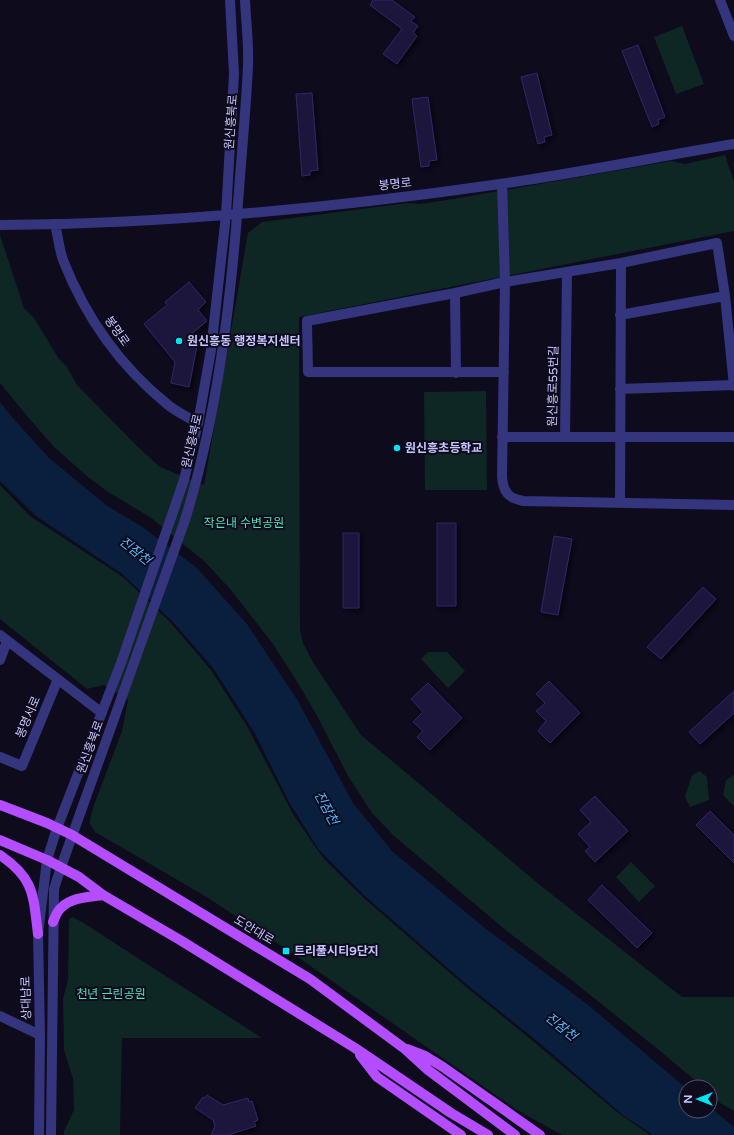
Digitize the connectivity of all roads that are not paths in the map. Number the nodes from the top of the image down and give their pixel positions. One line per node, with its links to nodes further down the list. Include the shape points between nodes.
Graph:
1 (230, 0): 8 (street, 원신흥북로, via 234,74)
2 (245, 0): 7 (street, 원신흥북로, via 248,65)
3 (720, 0): 4 (street)
4 (734, 36)
5 (734, 144): 6 (street, 봉명로)
6 (502, 184): 7 (street, 봉명로); 13 (street)
7 (237, 214): 8 (street, 봉명로); 35 (street, 원신흥북로, via 228,320 212,418 196,484)
8 (226, 215): 9 (street, 봉명로); 21 (street, 원신흥북로, via 211,350)
9 (55, 224): 10 (street, 봉명로); 21 (street, 봉명로, via 63,258 81,299 104,339 130,370 168,405)
10 (0, 225)
11 (621, 263): 12 (street); 15 (street, via 717,243); 16 (street)
12 (567, 272): 13 (street); 23 (street, 원신흥로55번길)
13 (504, 282): 14 (street); 17 (street)
14 (456, 293): 18 (street); 18 (street, via 306,321 308,372)
15 (725, 296): 16 (street); 19 (street)
16 (620, 316): 20 (street)
17 (504, 372): 18 (street); 22 (street)
18 (456, 373)
19 (734, 386): 20 (street)
20 (620, 389): 24 (street)
21 (198, 423): 31 (street, 원신흥북로, via 174,511)
22 (502, 437): 23 (street, 원신흥로55번길); 26 (street, via 503,487 508,495 515,499)
23 (565, 437): 24 (street)
24 (620, 437): 25 (street); 26 (street)
25 (734, 437)
26 (620, 503): 27 (street)
27 (734, 505)
28 (3, 638): 29 (street); 30 (street)
29 (0, 660)
30 (58, 679): 31 (street); 32 (street, 봉명서로, via 22,766)
31 (102, 713): 34 (street, 원신흥북로)
32 (0, 757)
33 (0, 805): 34 (main road, 도안대로)
34 (57, 828): 35 (main road, 도안대로); 38 (street, 원신흥북로)
35 (72, 835): 39 (street, 원신흥북로); 46 (main road, 도안대로, via 310,979)
36 (0, 840): 38 (main road)
37 (0, 855): 42 (main road, via 16,867 29,883)
38 (47, 860): 39 (main road); 42 (street, 상대남로)
39 (61, 867): 40 (main road); 41 (street, via 54,889)
40 (103, 895): 41 (main road, via 69,902 60,908); 45 (main road)
41 (53, 922): 48 (street)
42 (38, 934): 44 (street, 상대남로)
43 (0, 1016): 44 (street)
44 (40, 1035): 47 (street, 상대남로)
45 (355, 1048): 49 (main road, via 377,1077); 50 (main road)
46 (406, 1049): 51 (main road, 도안대로, via 428,1070); 52 (main road, via 425,1056 443,1067)
47 (39, 1135)
48 (51, 1135)
49 (462, 1135)
50 (488, 1135)
51 (515, 1135)
52 (540, 1135)

